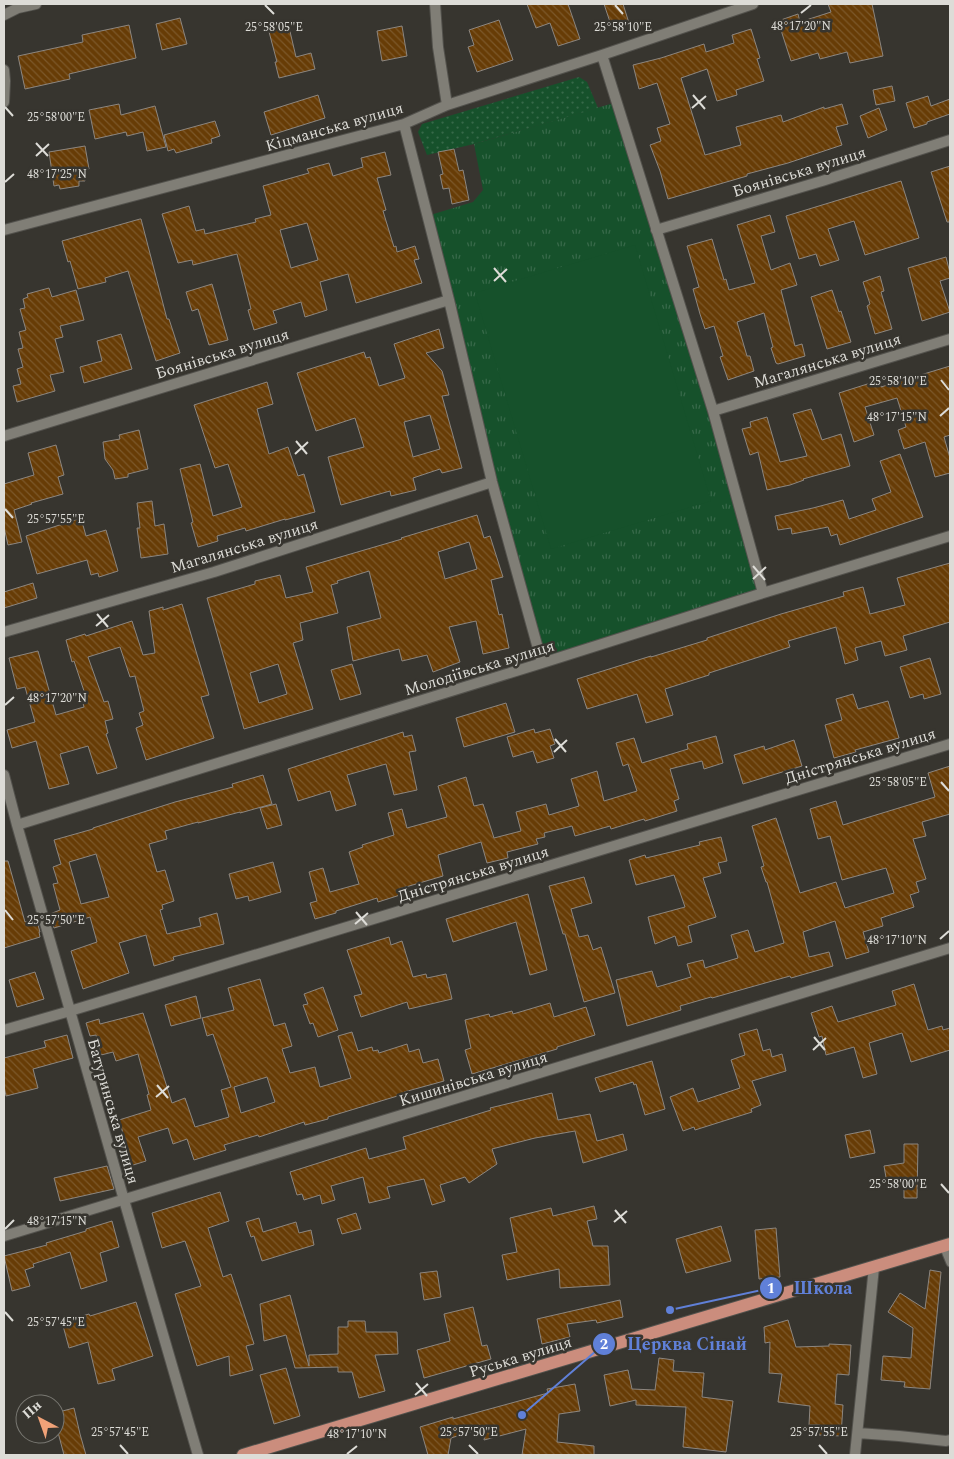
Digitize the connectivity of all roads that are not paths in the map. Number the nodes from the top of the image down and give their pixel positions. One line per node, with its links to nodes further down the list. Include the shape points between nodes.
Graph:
1 (36, 4): 4 (street)
2 (435, 4): 8 (street)
3 (753, 4): 5 (street, Кіцманська вулиця)
4 (4, 15)
5 (602, 55): 8 (street, Кіцманська вулиця); 12 (street)
6 (4, 70): 7 (street)
7 (4, 102)
8 (447, 105): 9 (street, Кіцманська вулиця)
9 (404, 124): 11 (street, Кіцманська вулиця); 13 (street)
10 (950, 140): 12 (street, Боянівська вулиця)
11 (4, 230)
12 (656, 230): 15 (street)
13 (449, 300): 16 (street, Боянівська вулиця); 17 (street)
14 (950, 339): 15 (street, Магалянська вулиця)
15 (713, 411): 19 (street)
16 (4, 436)
17 (492, 482): 20 (street, Магалянська вулиця, via 214,572); 21 (street)
18 (950, 536): 19 (street, Молодіївська вулиця)
19 (763, 593): 21 (street, Молодіївська вулиця)
20 (4, 632)
21 (542, 663): 24 (street, Молодіївська вулиця)
22 (950, 744): 26 (street, Дністрянська вулиця)
23 (4, 775): 24 (street, Батуринська вулиця)
24 (17, 825): 26 (street, Батуринська вулиця)
25 (950, 948): 28 (street, Кишинівська вулиця)
26 (70, 1011): 27 (street, Дністрянська вулиця); 28 (street, Батуринська вулиця)
27 (4, 1030)
28 (124, 1200): 29 (street, Кишинівська вулиця); 35 (street, Батуринська вулиця)
29 (4, 1236)
30 (946, 1245): 31 (lane); 32 (main road, Руська вулиця)
31 (950, 1263)
32 (874, 1267): 33 (street); 36 (main road, Руська вулиця)
33 (858, 1433): 34 (street); 37 (street)
34 (950, 1440)
35 (198, 1455)
36 (243, 1455)
37 (855, 1455)

